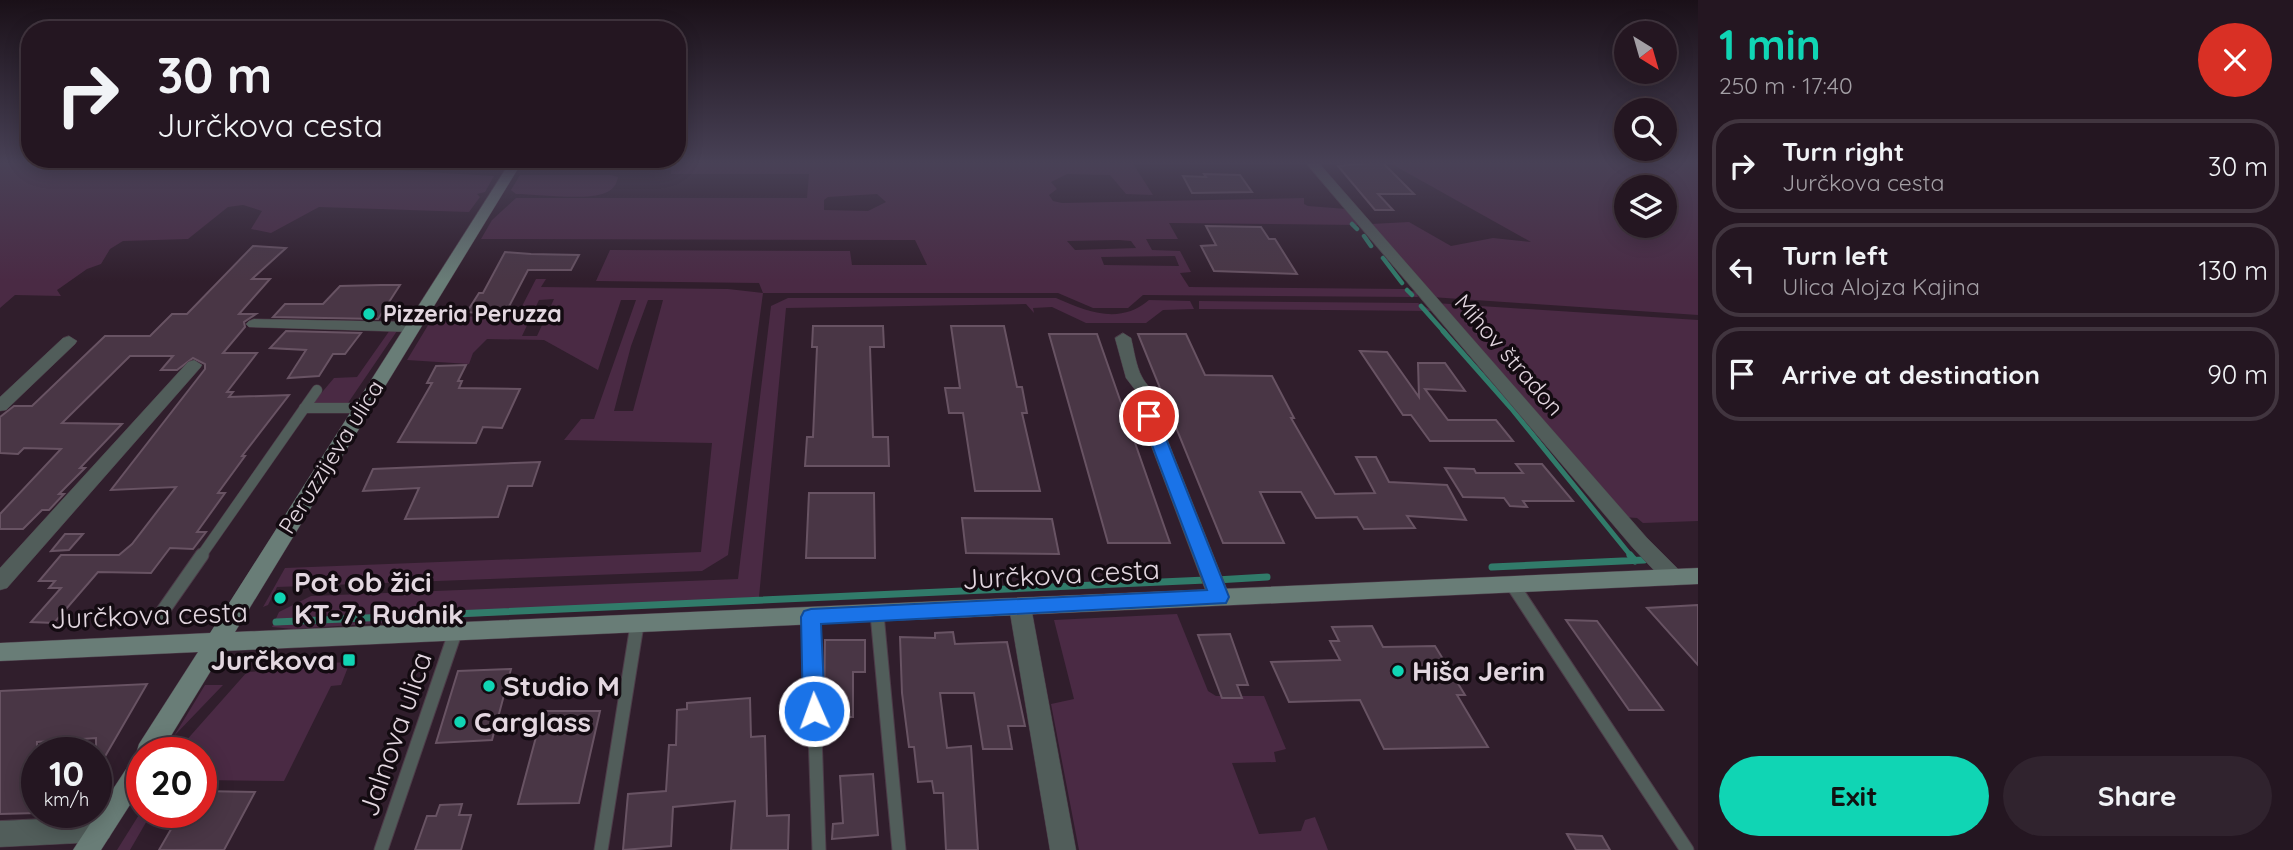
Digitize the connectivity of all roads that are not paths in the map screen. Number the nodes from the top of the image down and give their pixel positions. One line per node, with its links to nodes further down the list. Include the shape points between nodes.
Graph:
1 (491, 202): 4 (main road, Peruzzijeva ulica)
2 (1345, 202): 12 (street, Mihov štradon)
3 (254, 324): 4 (street)
4 (413, 327): 11 (main road, Peruzzijeva ulica)
5 (1123, 338): 15 (street, via 1134,377 1151,399 1149,416)
6 (69, 341): 9 (street)
7 (194, 366): 14 (street)
8 (317, 390): 10 (lane, Jurčkova cesta)
9 (0, 406)
10 (304, 408): 11 (lane); 20 (lane, Jurčkova cesta)
11 (362, 408): 23 (main road, Peruzzijeva ulica)
12 (1661, 566): 13 (main road, Jurčkova cesta); 16 (main road, Jurčkova cesta)
13 (1698, 576)
14 (0, 582)
15 (1214, 584): 16 (main road, Jurčkova cesta); 17 (main road, Jurčkova cesta)
16 (1512, 584): 34 (lane)
17 (1020, 607): 18 (main road, Jurčkova cesta); 33 (street)
18 (877, 614): 19 (main road, Jurčkova cesta); 32 (lane)
19 (811, 617): 21 (main road, Jurčkova cesta); 31 (lane)
20 (158, 618)
21 (637, 625): 22 (main road, Jurčkova cesta); 30 (lane)
22 (455, 633): 23 (main road, Jurčkova cesta); 29 (lane, Jalnova ulica)
23 (216, 644): 24 (main road, Jurčkova cesta); 25 (main road, Peruzzijeva ulica)
24 (0, 652)
25 (157, 737)
26 (126, 788): 28 (main road)
27 (0, 834): 28 (street)
28 (93, 839)
29 (381, 850)
30 (601, 850)
31 (819, 850)
32 (899, 850)
33 (1063, 850)
34 (1687, 850)

